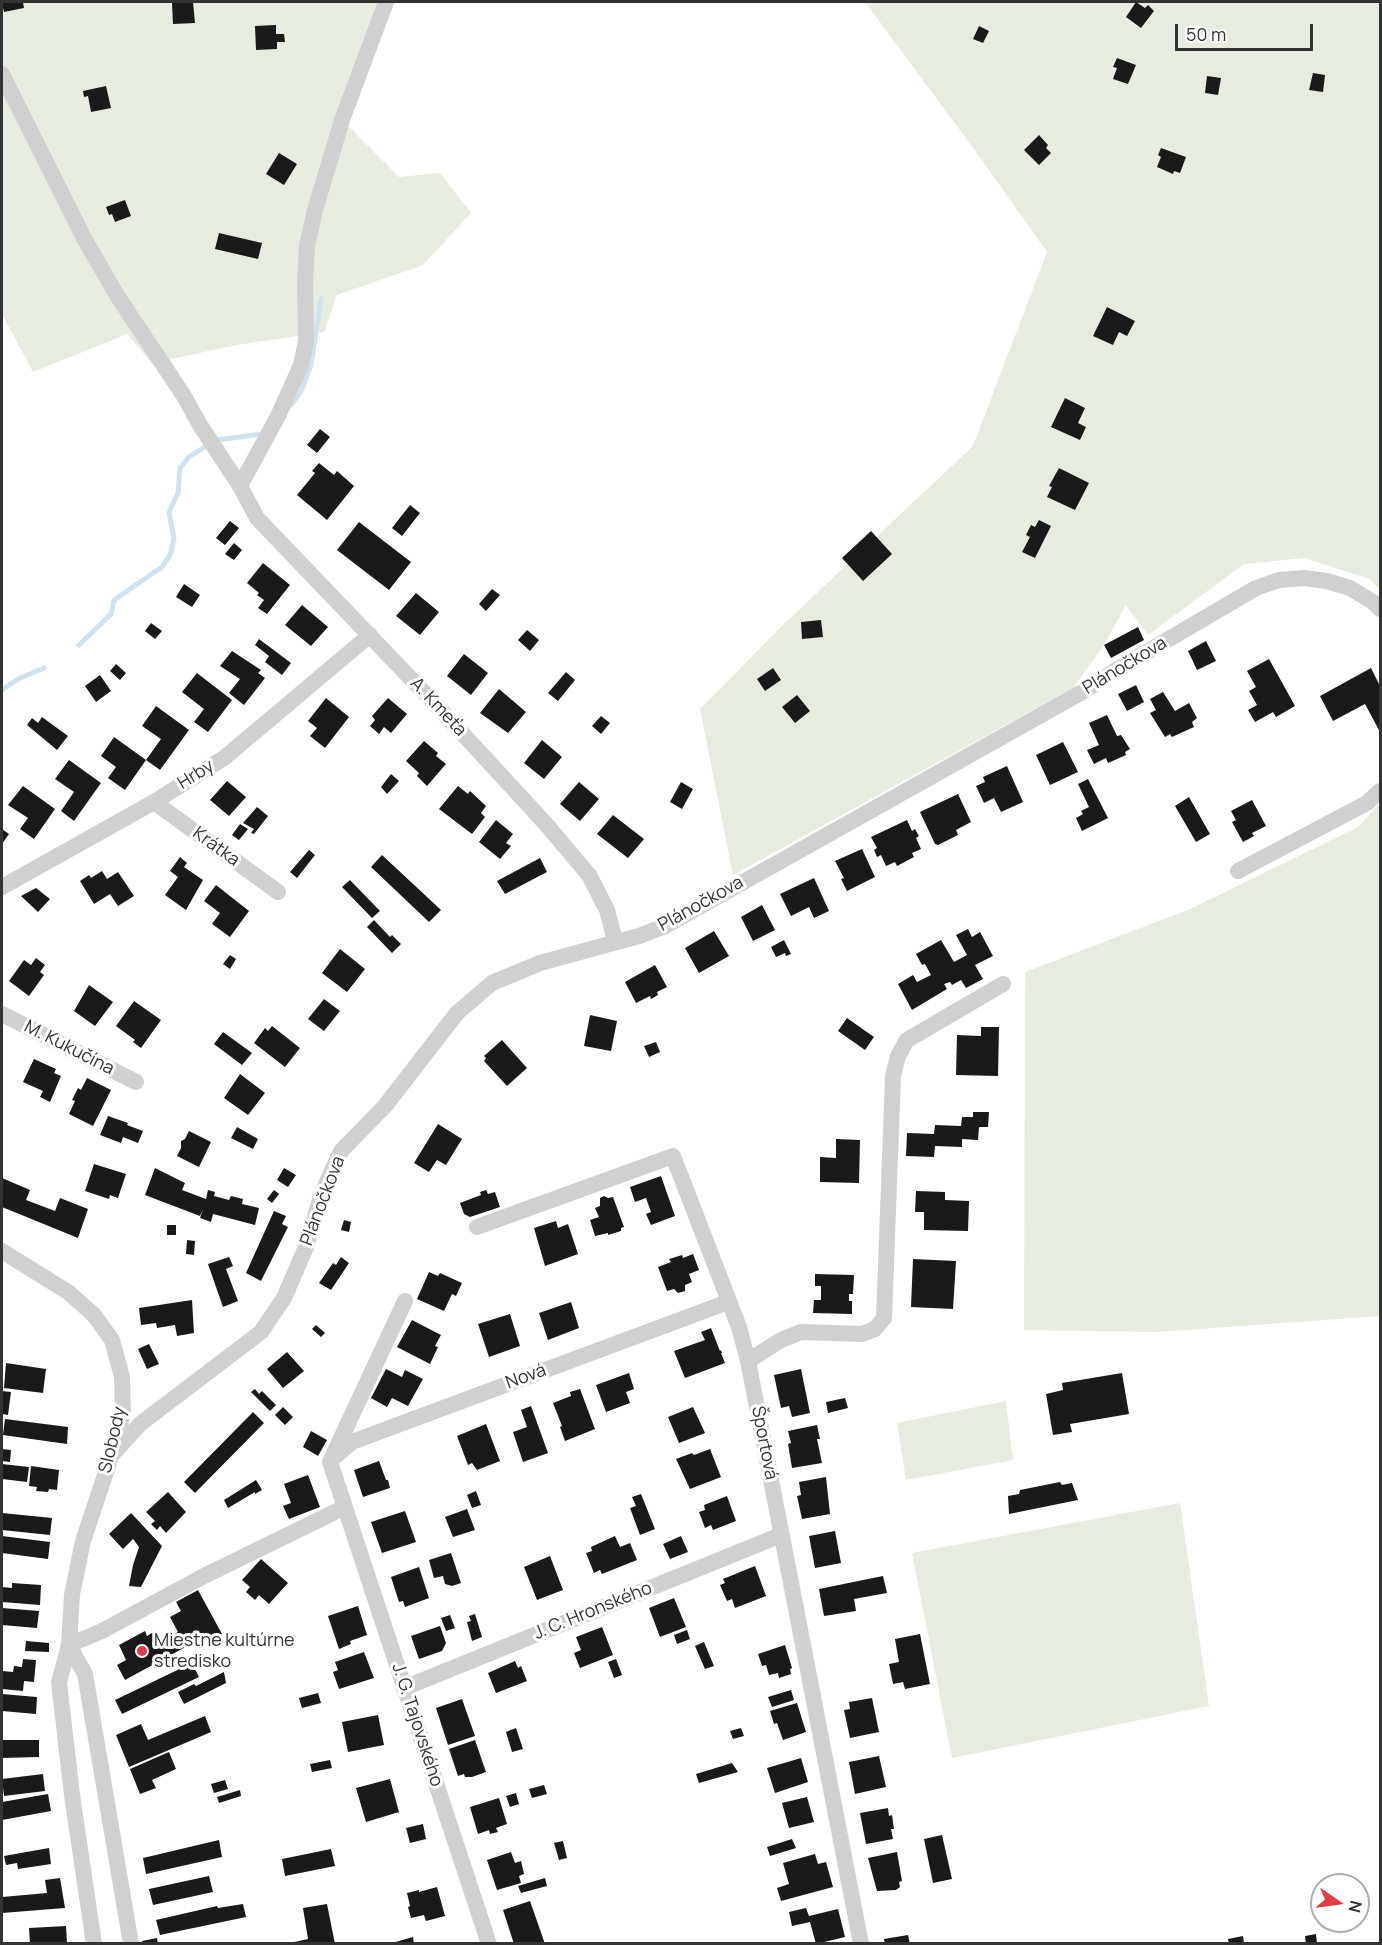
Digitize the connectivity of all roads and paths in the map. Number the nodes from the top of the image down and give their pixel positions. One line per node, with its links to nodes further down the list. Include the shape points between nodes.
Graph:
1 (386, 2): 3 (street, via 343,117 315,210 308,246 306,341 301,365)
2 (2, 74): 3 (street, A. Kmeťa, via 85,240)
3 (240, 486): 5 (street, A. Kmeťa, via 257,518)
4 (1380, 609): 11 (street, Plánočkova, via 1350,588 1327,581 1279,580 1256,588 1084,691 665,926)
5 (370, 635): 7 (street, Hrby, via 224,758); 11 (street, A. Kmeťa, via 589,875 607,910)
6 (1380, 791): 8 (street, via 1367,802)
7 (154, 802): 9 (street, Hrby); 10 (street, Krátka)
8 (1238, 871)
9 (2, 887)
10 (278, 892)
11 (615, 941): 20 (street, Plánočkova, via 540,963 492,983 457,1013 385,1106 341,1151 284,1298 261,1332 140,1425)
12 (1003, 984): 19 (street, via 907,1040 898,1056 893,1076 884,1318 875,1329 862,1334 801,1332)
13 (2, 1014): 14 (street, M. Kukučína)
14 (136, 1082)
15 (477, 1227): 18 (street, Športová, via 673,1156)
16 (2, 1251): 20 (street, Slobody, via 68,1292 94,1315 112,1340 122,1377 123,1414)
17 (405, 1301): 21 (street)
18 (728, 1302): 19 (street, Športová); 21 (street, Nová, via 351,1442)
19 (748, 1361): 23 (street, Športová)
20 (112, 1455): 24 (street, Slobody, via 81,1551 72,1594)
21 (330, 1462): 22 (street, J. G. Tajovského)
22 (345, 1506): 24 (street); 25 (street, J. G. Tajovského)
23 (781, 1535): 25 (street, J. C. Hronského); 29 (street, Športová)
24 (69, 1645): 26 (street, Slobody, via 59,1682); 27 (street, via 85,1674)
25 (404, 1688): 28 (street, J. G. Tajovského)
26 (94, 1944)
27 (131, 1944)
28 (489, 1944)
29 (861, 1944)

